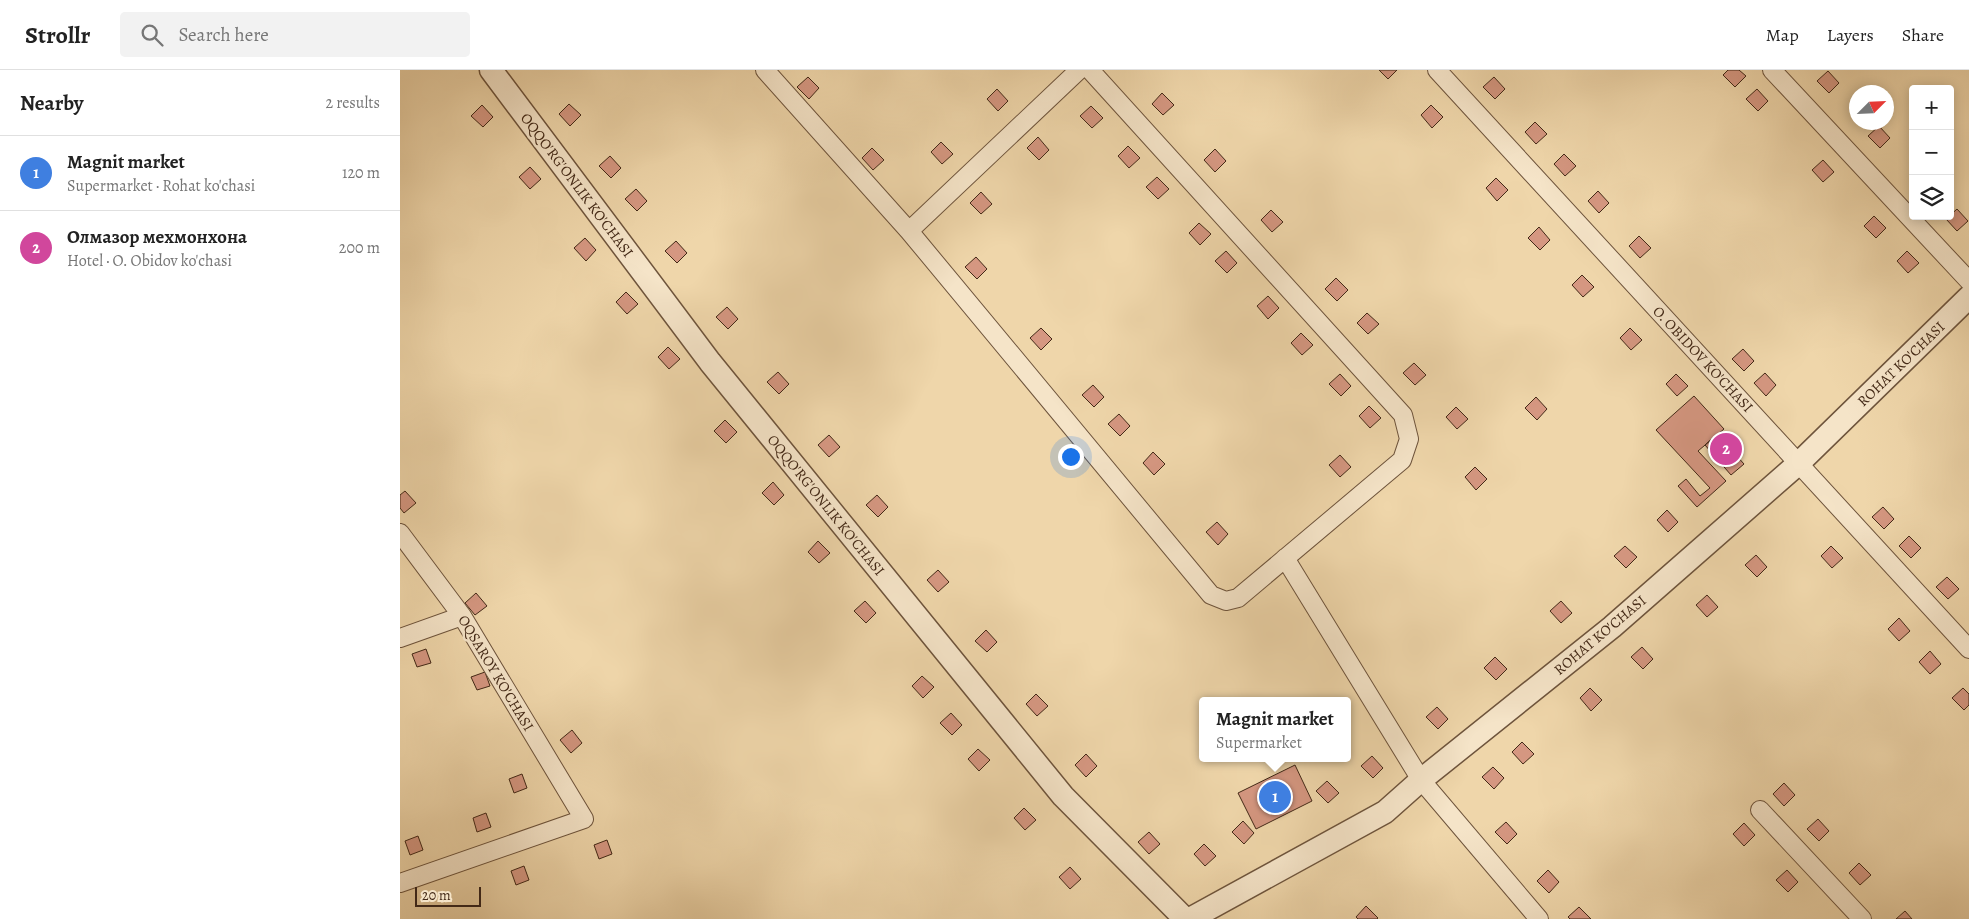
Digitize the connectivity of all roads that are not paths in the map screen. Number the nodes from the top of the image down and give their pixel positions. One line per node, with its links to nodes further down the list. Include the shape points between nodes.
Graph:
1 (491, 70): 19 (street, OQQO'RG'ONLIK KO'CHASI, via 710,362 1063,796)
2 (765, 70): 7 (street)
3 (1079, 70): 7 (street)
4 (1090, 70): 12 (street, via 1403,415 1409,439 1402,460)
5 (1437, 70): 10 (street, O. OBIDOV KO'CHASI)
6 (1772, 70): 8 (street)
7 (909, 232): 12 (street, via 1212,596 1226,601 1238,598)
8 (1969, 281)
9 (1969, 297): 10 (street, ROHAT KO'CHASI)
10 (1799, 463): 15 (street, O. OBIDOV KO'CHASI); 16 (street, ROHAT KO'CHASI, via 1612,627)
11 (400, 533): 13 (street, OQSAROY KO'CHASI)
12 (1285, 558): 16 (street)
13 (462, 616): 14 (street); 18 (street, OQSAROY KO'CHASI, via 584,819)
14 (400, 638)
15 (1969, 649)
16 (1421, 780): 20 (street, ROHAT KO'CHASI, via 1384,812); 21 (street)
17 (1760, 810): 22 (street)
18 (400, 884)
19 (1184, 919)
20 (1190, 919)
21 (1539, 919)
22 (1862, 919)

